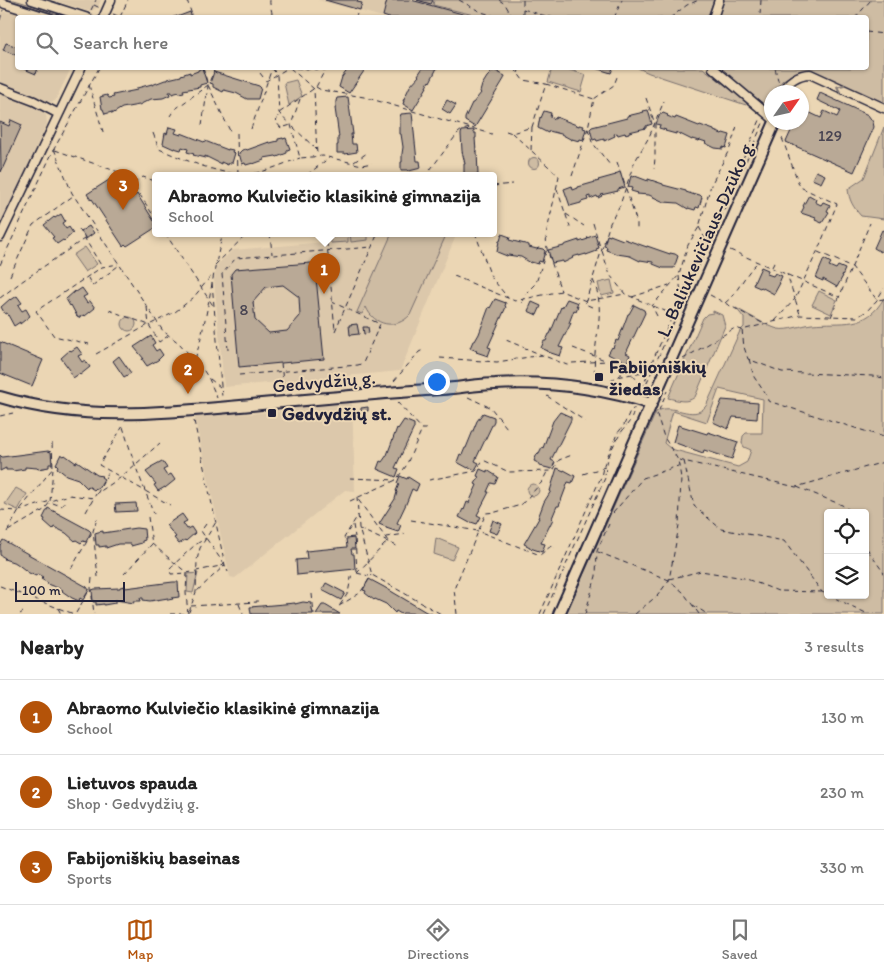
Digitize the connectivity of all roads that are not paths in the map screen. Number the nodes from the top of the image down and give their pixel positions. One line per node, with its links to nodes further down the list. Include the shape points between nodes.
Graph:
1 (32, 0): 6 (street)
2 (111, 0): 7 (street)
3 (720, 0): 8 (street)
4 (0, 1): 5 (street)
5 (40, 15)
6 (81, 15)
7 (104, 15)
8 (715, 15)
9 (80, 70): 15 (street)
10 (715, 70): 14 (street)
11 (789, 85): 13 (street, one-way to 11, via 810,74 799,76)
12 (0, 88): 15 (street)
13 (884, 108)
14 (764, 111)
15 (59, 114): 17 (street)
16 (771, 130): 19 (main road, L. Baliukevičiaus-Dzūko g.)
17 (0, 237)
18 (0, 397): 19 (main road, Gedvydžių g., via 61,410 135,414 532,383 597,389)
19 (651, 404): 20 (main road, L. Baliukevičiaus-Dzūko g.)
20 (559, 614)

